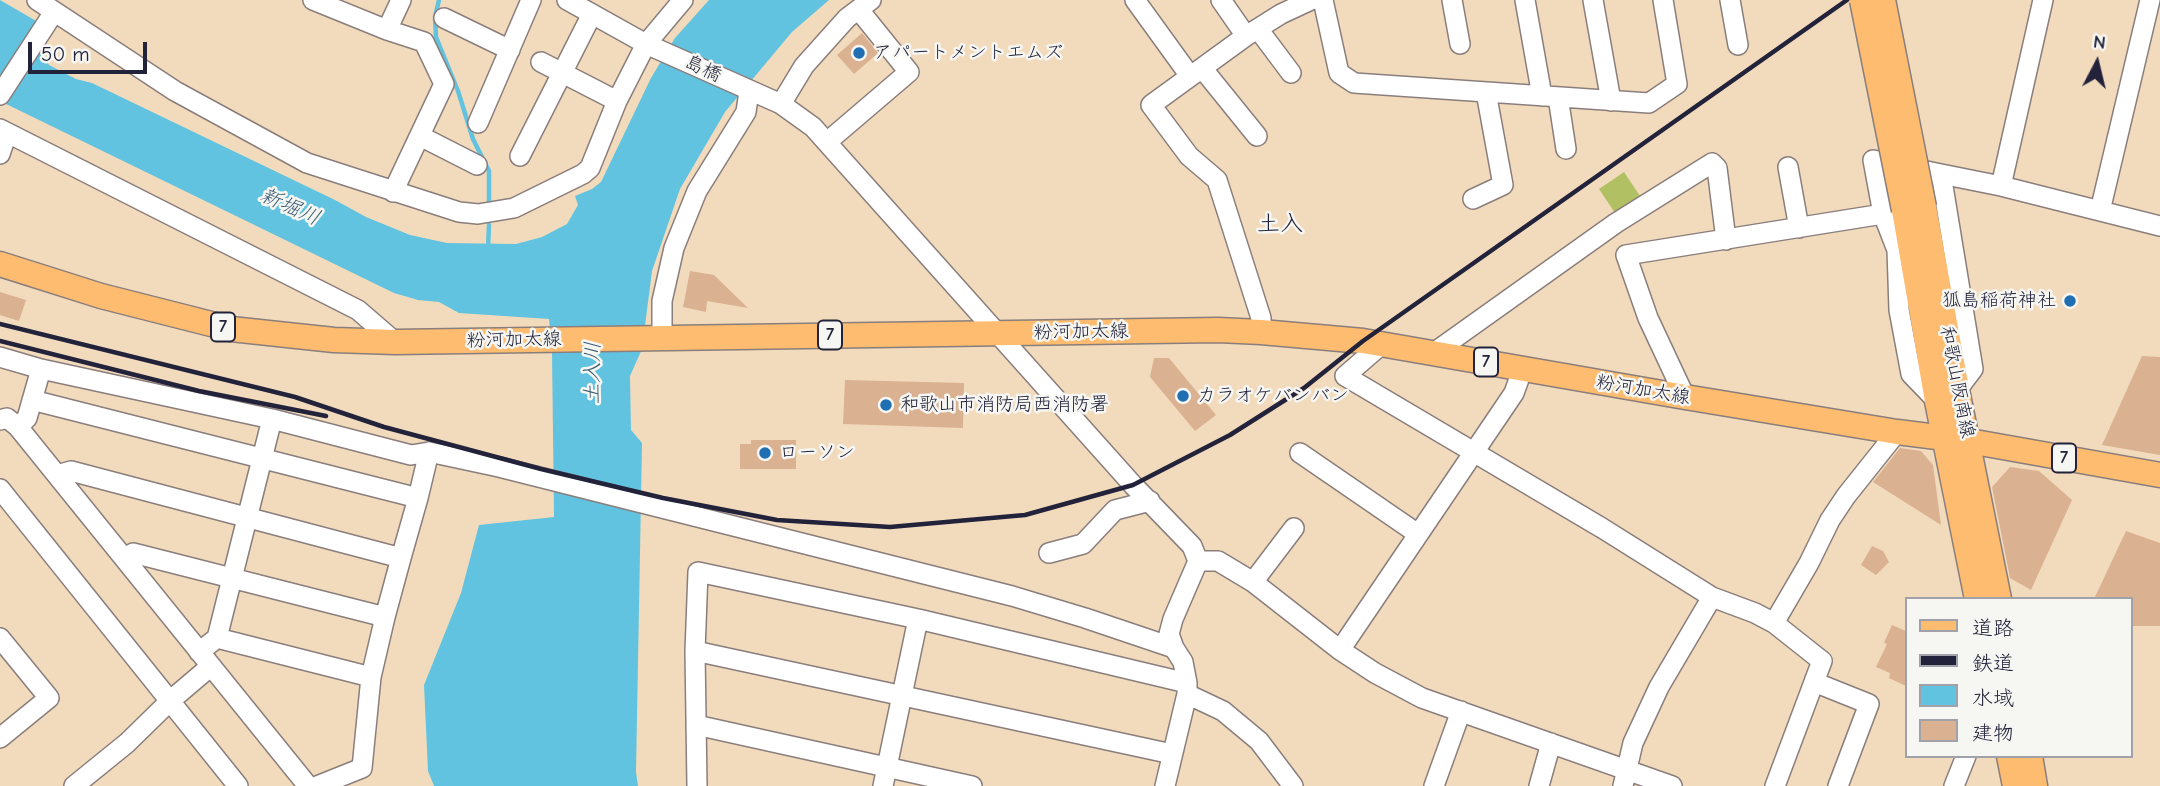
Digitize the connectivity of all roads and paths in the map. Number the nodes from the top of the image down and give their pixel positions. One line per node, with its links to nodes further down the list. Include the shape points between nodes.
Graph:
1 (313, 0): 23 (street)
2 (401, 0): 23 (street)
3 (531, 0): 28 (street)
4 (567, 0): 21 (street, 島橋)
5 (683, 0): 26 (street)
6 (1135, 0): 30 (street)
7 (1221, 0): 24 (street)
8 (1311, 0): 24 (street)
9 (1323, 0): 34 (street, via 1339,73 1354,83)
10 (1452, 0): 25 (street)
11 (1525, 0): 36 (street)
12 (1593, 0): 38 (street)
13 (1663, 0): 38 (street, via 1677,84 1649,103)
14 (1730, 0): 27 (street)
15 (1862, 0): 54 (main road, 和歌山阪南線, bridge)
16 (1883, 0): 54 (main road, 和歌山阪南線, bridge)
17 (2043, 0): 51 (street)
18 (2150, 0): 55 (street)
19 (865, 5): 39 (street, via 847,18 804,66); 44 (street, via 909,72)
20 (44, 6): 35 (street); 52 (street, via 175,91 307,163)
21 (592, 14): 26 (street, 島橋); 31 (street)
22 (444, 18): 28 (street)
23 (387, 30): 42 (street, via 424,42 444,84)
24 (1252, 33): 30 (street); 32 (street)
25 (1460, 44)
26 (651, 46): 33 (street, 島橋); 37 (street)
27 (1738, 46)
28 (510, 50): 40 (street)
29 (541, 62): 31 (street)
30 (1196, 72): 43 (street); 60 (street, via 1151,105 1189,156 1217,180 1261,318)
31 (562, 73): 37 (street); 47 (street)
32 (1291, 73)
33 (749, 91): 39 (street, 島橋); 62 (street, via 746,112 697,191 674,248 662,302)
34 (1486, 92): 36 (street); 53 (street, via 1503,185)
35 (0, 95)
36 (1550, 97): 38 (street); 45 (street)
37 (617, 101): 52 (street, via 590,168 514,208 459,212)
38 (1611, 101)
39 (781, 104): 44 (street, 島橋)
40 (478, 123)
41 (4, 131): 46 (street); 63 (street, via 358,310)
42 (420, 136): 48 (street); 52 (street)
43 (1256, 136)
44 (827, 142): 61 (street, 島橋)
45 (1566, 149)
46 (0, 154)
47 (520, 156)
48 (477, 165)
49 (1788, 167): 57 (street)
50 (1941, 174): 51 (street); 54 (street, via 1873,160); 69 (street, via 1973,369)
51 (2001, 186): 55 (street)
52 (393, 192)
53 (1473, 199)
54 (1904, 210): 57 (street); 69 (main road, 和歌山阪南線); 69 (street, via 1897,250 1899,310 1911,374)
55 (2100, 211): 56 (street)
56 (2160, 226)
57 (1799, 228): 58 (street)
58 (1726, 240): 65 (street, via 1717,168 1712,163 1616,223); 70 (street, via 1626,255 1648,318)
59 (0, 264): 63 (main road, 粉河加太線 / 7, via 231,329)
60 (1261, 332): 61 (main road, 粉河加太線 / 7); 64 (main road, 粉河加太線 / 7)
61 (999, 333): 62 (main road, 粉河加太線 / 7); 84 (street, 島橋)
62 (662, 338): 63 (main road, 粉河加太線 / 7)
63 (395, 342)
64 (1382, 344): 65 (main road, 粉河加太線 / 7); 77 (street, via 1345,376)
65 (1435, 352): 67 (main road, 粉河加太線 / 7)
66 (0, 357): 68 (street)
67 (1523, 368): 70 (main road, 粉河加太線 / 7); 77 (street, via 1514,393)
68 (41, 369): 71 (street); 72 (street)
69 (1947, 395): 75 (main road, 和歌山阪南線)
70 (1685, 397): 74 (main road, 粉河加太線 / 7)
71 (32, 400): 73 (street, via 27,418); 79 (street)
72 (272, 419): 76 (street, via 411,455); 79 (street)
73 (9, 423): 80 (street)
74 (1896, 432): 75 (main road, 粉河加太線 / 7); 99 (street, via 1830,520)
75 (1957, 440): 81 (main road, 粉河加太線 / 7); 95 (main road, 和歌山阪南線); 96 (main road, 和歌山阪南線)
76 (429, 452): 83 (street); 102 (street, via 1012,596)
77 (1474, 452): 87 (street); 94 (street)
78 (1300, 453): 87 (street)
79 (263, 459): 83 (street); 85 (street)
80 (57, 475): 85 (street, via 71,471); 90 (street)
81 (2160, 475)
82 (0, 489): 110 (street)
83 (418, 498): 89 (street)
84 (1150, 501): 88 (street, via 1115,510 1083,544); 91 (street, 島橋, via 1192,546)
85 (248, 518): 89 (street); 92 (street)
86 (1294, 528): 93 (street)
87 (1418, 534): 103 (street)
88 (1049, 553)
89 (401, 558): 97 (street)
90 (125, 559): 92 (street, via 133,553); 105 (street)
91 (1198, 561): 93 (street, via 1218,561); 102 (street, via 1173,619 1170,635)
92 (232, 578): 97 (street); 101 (street)
93 (1253, 582): 103 (street)
94 (1712, 597): 99 (street); 120 (street, via 1659,687 1633,743)
95 (1977, 597)
96 (1998, 597)
97 (385, 617): 106 (street)
98 (918, 618): 104 (street, via 698,572); 108 (street); 109 (street)
99 (1774, 623): 107 (street, via 1822,661)
100 (0, 638): 113 (street, via 49,698)
101 (217, 638): 105 (street); 106 (street)
102 (1174, 648): 108 (street, via 1183,662)
103 (1340, 650): 111 (street, via 1422,698)
104 (695, 651): 109 (street); 112 (street)
105 (205, 659): 110 (street); 123 (street)
106 (371, 677): 124 (street, via 362,768)
107 (1814, 682): 132 (street); 133 (street, via 1869,704)
108 (1187, 688): 115 (street); 128 (street, via 1259,741)
109 (902, 696): 115 (street); 119 (street)
110 (171, 700): 121 (street); 122 (street)
111 (1461, 711): 114 (street); 129 (street)
112 (696, 726): 119 (street); 125 (street)
113 (0, 738)
114 (1551, 743): 120 (street); 130 (street)
115 (1172, 754): 127 (street)
116 (1965, 758): 134 (street)
117 (2009, 758): 135 (main road)
118 (2030, 758): 136 (main road)
119 (884, 777): 126 (street)
120 (1625, 778): 131 (street)
121 (74, 786)
122 (238, 786)
123 (308, 786)
124 (317, 786)
125 (697, 786)
126 (972, 786)
127 (1165, 786)
128 (1293, 786)
129 (1434, 786)
130 (1539, 786)
131 (1672, 786)
132 (1775, 786)
133 (1838, 786)
134 (1954, 786)
135 (2015, 786)
136 (2035, 786)

